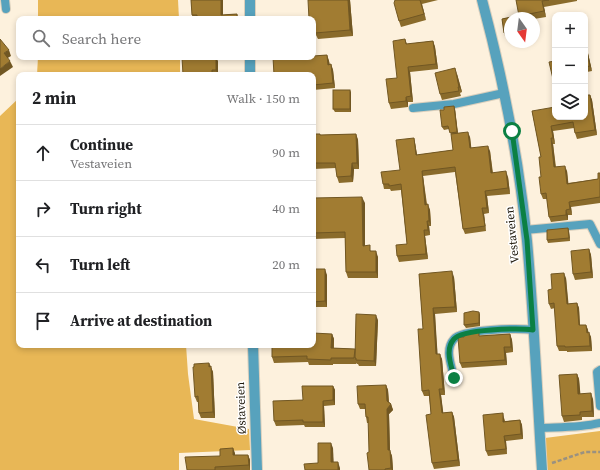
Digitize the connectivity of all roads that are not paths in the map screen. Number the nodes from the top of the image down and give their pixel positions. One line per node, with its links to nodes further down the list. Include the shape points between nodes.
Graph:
1 (6, 0): 4 (lane)
2 (250, 0): 5 (street)
3 (482, 0): 8 (street, Vestaveien)
4 (6, 9)
5 (250, 16)
6 (250, 60): 7 (street)
7 (250, 72)
8 (504, 93): 9 (lane, via 454,104); 10 (street, Vestaveien, via 518,168)
9 (413, 108)
10 (525, 230): 11 (lane, via 590,224); 12 (street, Vestaveien)
11 (600, 244)
12 (533, 330): 15 (lane, via 484,331 459,335 453,340 449,352); 18 (street, Vestaveien)
13 (253, 348): 20 (street, Østaveien)
14 (600, 370): 16 (lane, via 597,372)
15 (454, 378)
16 (600, 406)
17 (600, 423): 18 (lane)
18 (539, 428): 19 (street, Vestaveien)
19 (541, 468)
20 (256, 470)

